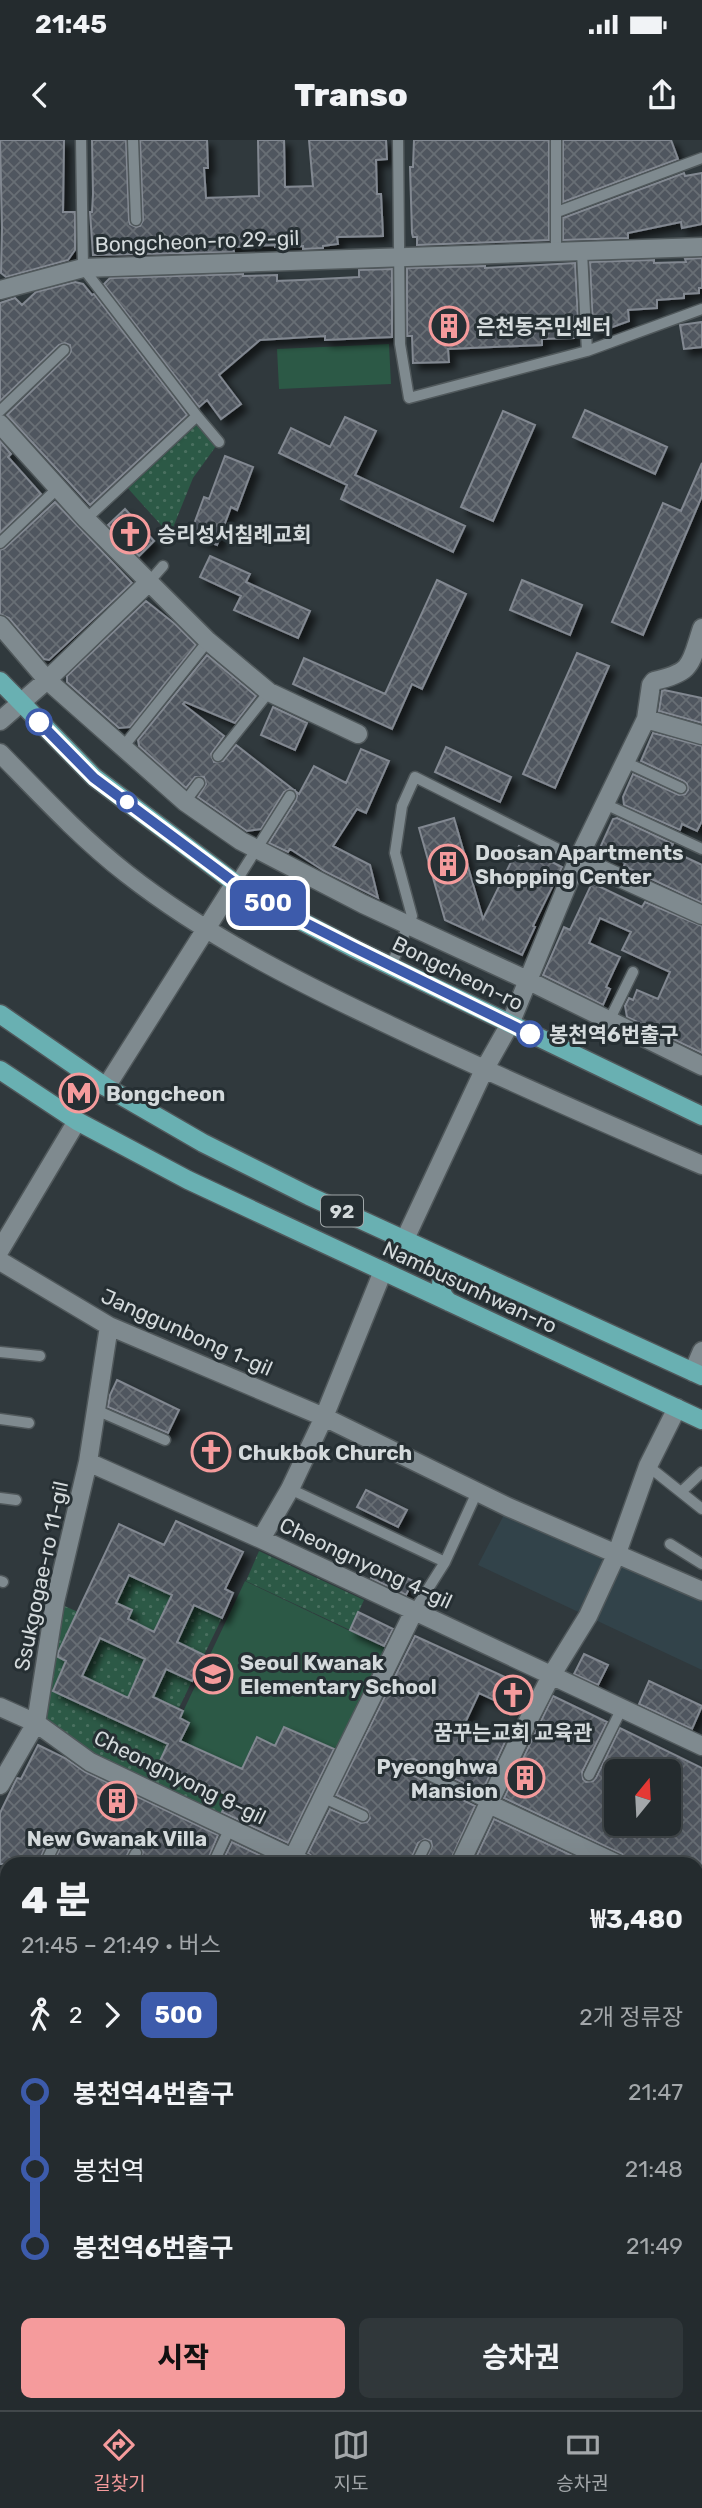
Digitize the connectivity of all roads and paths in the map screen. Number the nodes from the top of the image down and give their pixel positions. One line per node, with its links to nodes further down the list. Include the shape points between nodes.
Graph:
1 (81, 140): 12 (lane)
2 (133, 140): 7 (lane)
3 (398, 140): 11 (lane)
4 (556, 140): 6 (lane)
5 (702, 158): 6 (lane)
6 (557, 212): 9 (lane)
7 (136, 220)
8 (702, 247): 10 (street, Bongcheon-ro 29-gil)
9 (556, 252): 10 (street, Bongcheon-ro 29-gil); 11 (street, Bongcheon-ro 29-gil)
10 (582, 252): 16 (lane)
11 (399, 256): 12 (street, Bongcheon-ro 29-gil); 16 (lane, via 400,344 409,398)
12 (83, 268): 13 (street, Bongcheon-ro 29-gil); 18 (lane)
13 (0, 290)
14 (702, 309): 16 (lane)
15 (64, 350): 17 (lane)
16 (587, 351)
17 (0, 411)
18 (197, 416): 20 (lane); 22 (lane)
19 (0, 425): 21 (street)
20 (219, 442)
21 (58, 488): 22 (street); 23 (lane)
22 (86, 519): 25 (street)
23 (0, 543)
24 (163, 566): 25 (lane)
25 (149, 582): 28 (street); 29 (street)
26 (0, 625): 29 (street, Bongcheon-ro)
27 (702, 628): 33 (street, Nambusunhwan-ro, via 690,663 681,673 651,685)
28 (208, 641): 31 (street); 37 (lane)
29 (47, 680): 32 (street); 37 (street, Bongcheon-ro)
30 (0, 681): 32 (main road, Bongcheon-ro)
31 (269, 692): 35 (street); 39 (lane)
32 (21, 703): 34 (street); 49 (main road, Bongcheon-ro, via 94,778)
33 (646, 719): 36 (street); 40 (street, Nambusunhwan-ro)
34 (0, 721)
35 (358, 734)
36 (702, 735)
37 (122, 747): 44 (street, Bongcheon-ro)
38 (0, 754): 52 (street, via 126,873)
39 (218, 756)
40 (625, 762): 42 (lane); 45 (street, Nambusunhwan-ro)
41 (199, 783): 44 (lane)
42 (681, 788)
43 (290, 796): 47 (lane)
44 (185, 802): 47 (street, Bongcheon-ro)
45 (605, 804): 46 (lane); 48 (street, Nambusunhwan-ro)
46 (702, 849)
47 (256, 850): 49 (lane); 51 (street, Bongcheon-ro, via 363,904)
48 (578, 859): 50 (street); 51 (lane, via 415,777 402,806 396,853); 55 (street, Nambusunhwan-ro)
49 (235, 883): 52 (street); 53 (main road, Bongcheon-ro)
50 (702, 915)
51 (411, 920): 53 (lane); 55 (street, Bongcheon-ro)
52 (207, 928): 61 (street, via 281,974); 62 (street)
53 (391, 966): 58 (main road, Bongcheon-ro)
54 (633, 972): 57 (lane)
55 (527, 980): 57 (street, Bongcheon-ro); 58 (street, Nambusunhwan-ro)
56 (0, 1014): 62 (main road, Nambusunhwan-ro / 92)
57 (609, 1021): 59 (street, Bongcheon-ro)
58 (510, 1024): 61 (street, Nambusunhwan-ro); 63 (main road, Bongcheon-ro)
59 (702, 1066)
60 (0, 1070): 64 (main road, Nambusunhwan-ro / 92)
61 (484, 1070): 65 (street); 66 (street, Nambusunhwan-ro)
62 (106, 1087): 66 (main road, Nambusunhwan-ro / 92, via 203,1143)
63 (702, 1116)
64 (77, 1121): 67 (street); 70 (main road, Nambusunhwan-ro / 92, via 188,1180)
65 (702, 1165)
66 (405, 1239): 69 (main road, Nambusunhwan-ro / 92)
67 (0, 1250)
68 (0, 1261): 72 (street, Janggunbong 1-gil)
69 (468, 1269): 71 (main road, via 450,1269 441,1279 441,1292); 76 (main road, Nambusunhwan-ro / 92)
70 (383, 1271): 71 (main road, Nambusunhwan-ro / 92); 79 (street)
71 (449, 1302): 77 (main road, Nambusunhwan-ro / 92)
72 (109, 1326): 78 (street, Ssukgogae-ro 11-gil); 79 (street, Janggunbong 1-gil)
73 (702, 1351): 76 (street, Nambusunhwan-ro)
74 (0, 1352): 75 (lane)
75 (40, 1356)
76 (697, 1374)
77 (677, 1408): 81 (main road, Nambusunhwan-ro / 92); 85 (street)
78 (96, 1410): 83 (lane); 84 (street, Ssukgogae-ro 11-gil)
79 (324, 1417): 87 (street); 88 (street, Janggunbong 1-gil)
80 (0, 1419): 82 (lane)
81 (702, 1420)
82 (29, 1423)
83 (164, 1440)
84 (88, 1462): 93 (street, Cheongnyong 4-gil); 103 (street, Ssukgogae-ro 11-gil, via 55,1602)
85 (648, 1466): 89 (lane); 95 (street)
86 (702, 1472): 89 (lane)
87 (290, 1489): 93 (street); 96 (lane)
88 (477, 1492): 95 (street, Janggunbong 1-gil); 96 (lane)
89 (681, 1492): 92 (lane)
90 (0, 1498): 91 (lane)
91 (16, 1500)
92 (702, 1509)
93 (261, 1539): 99 (street, Cheongnyong 4-gil)
94 (670, 1544): 97 (lane)
95 (617, 1553): 98 (street, Janggunbong 1-gil); 100 (street, via 588,1616)
96 (445, 1562): 99 (lane)
97 (702, 1564)
98 (702, 1591)
99 (414, 1611): 100 (street, Cheongnyong 4-gil); 108 (street)
100 (551, 1676): 102 (street, Cheongnyong 4-gil); 109 (street)
101 (0, 1707): 103 (street, Cheongnyong 8-gil)
102 (621, 1710): 104 (street, Cheongnyong 4-gil); 106 (lane)
103 (36, 1723): 107 (street, Ssukgogae-ro 11-gil); 111 (street, Cheongnyong 8-gil, via 90,1762)
104 (702, 1746)
105 (411, 1766): 109 (lane)
106 (589, 1775)
107 (0, 1785)
108 (322, 1797): 110 (lane); 119 (street)
109 (489, 1804): 121 (street); 122 (street)
110 (363, 1816)
111 (230, 1828): 117 (lane); 118 (street, Cheongnyong 8-gil)
112 (56, 1840): 115 (lane)
113 (425, 1846): 120 (lane)
114 (136, 1853): 116 (lane)
115 (48, 1857)
116 (134, 1857)
117 (216, 1857)
118 (286, 1857)
119 (298, 1857)
120 (420, 1857)
121 (463, 1857)
122 (602, 1857)

